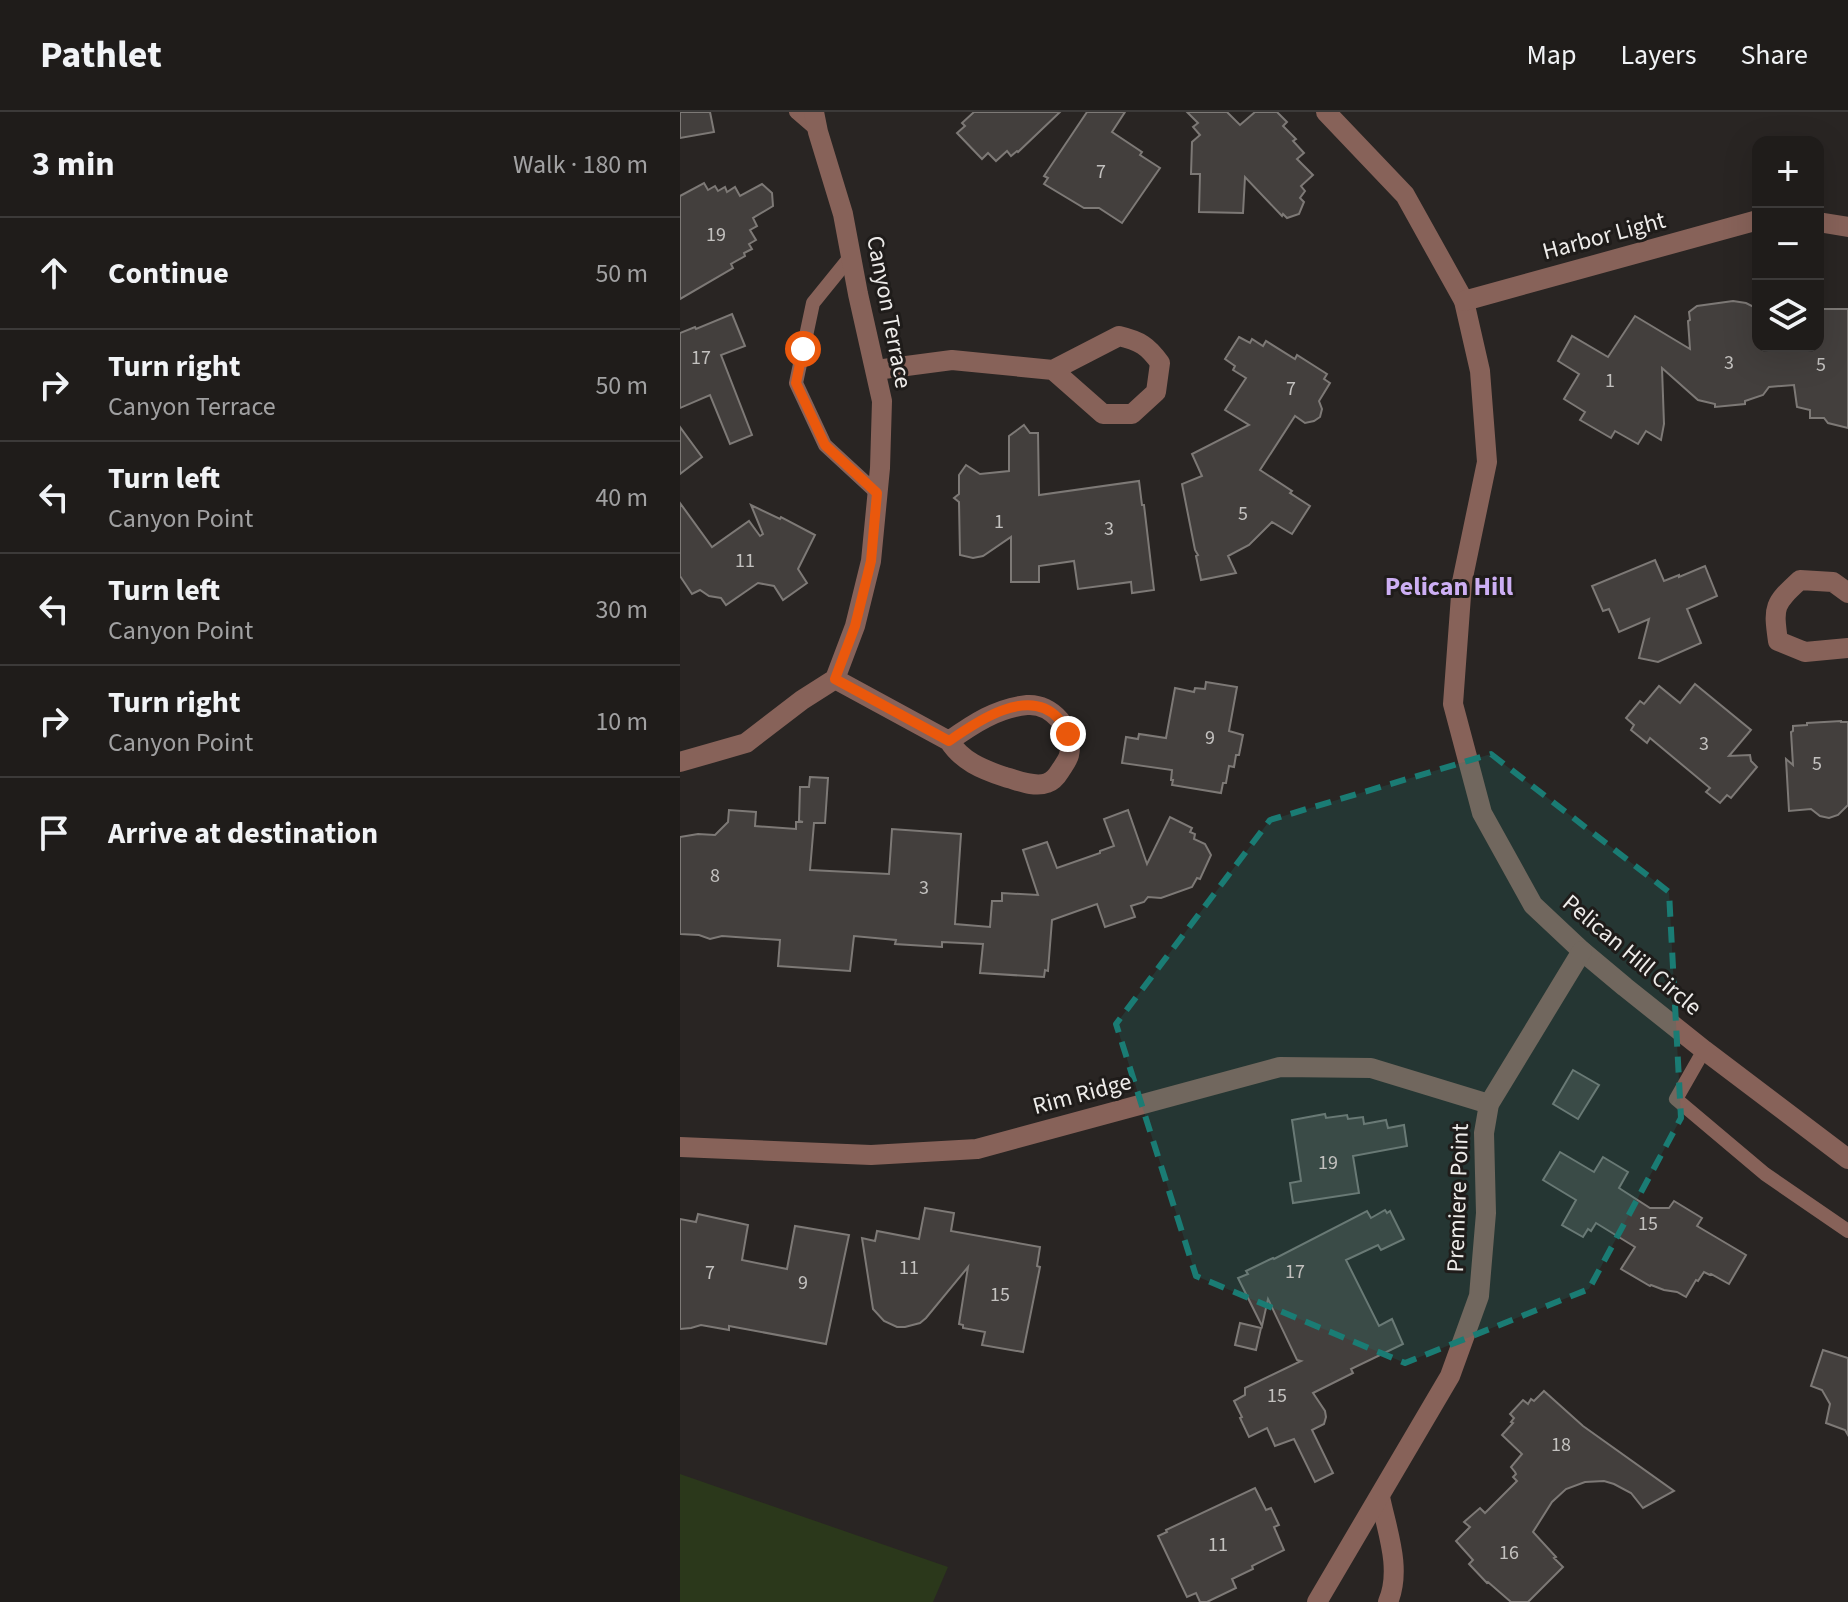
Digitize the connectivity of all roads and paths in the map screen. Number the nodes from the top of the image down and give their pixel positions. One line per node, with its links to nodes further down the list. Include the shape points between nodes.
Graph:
1 (796, 112): 3 (lane)
2 (1326, 112): 8 (street, Pelican Hill Circle, via 1405,195)
3 (816, 122): 7 (street, Canyon Terrace)
4 (1752, 222): 8 (street, Harbor Light)
5 (1824, 223): 6 (street)
6 (1848, 227)
7 (851, 256): 9 (street, Canyon Terrace); 11 (lane, via 813,303 796,383 825,445)
8 (1464, 301): 17 (street, Pelican Hill Circle, via 1480,371 1487,462 1462,582 1453,704 1482,813 1533,905)
9 (876, 370): 10 (street, via 952,360); 11 (street, Canyon Terrace, via 882,401)
10 (1053, 370): 10 (street, via 1103,414 1132,414 1156,392 1160,363 1151,350 1119,336)
11 (877, 493): 14 (street, Canyon Terrace, via 871,561)
12 (1848, 593): 13 (street, via 1833,582 1800,580 1780,599 1775,618 1778,641 1805,652)
13 (1848, 648)
14 (835, 679): 15 (street); 16 (street, via 746,743)
15 (949, 741): 15 (street, via 971,763 1037,784 1055,778 1070,753 1059,718 1029,705 997,712)
16 (680, 762)
17 (1582, 951): 18 (street, Pelican Hill Circle); 19 (street, Premiere Point)
18 (1704, 1050): 21 (street, Pelican Hill Circle); 22 (lane, via 1676,1099 1765,1174)
19 (1489, 1104): 20 (street, Rim Ridge, via 1371,1068 1280,1067 977,1149 871,1155); 23 (street, Premiere Point, via 1479,1296 1450,1376)
20 (680, 1147)
21 (1848, 1159)
22 (1848, 1231)
23 (1380, 1497): 24 (street, Premiere Point); 25 (street, via 1394,1559)
24 (1317, 1602)
25 (1388, 1602)

